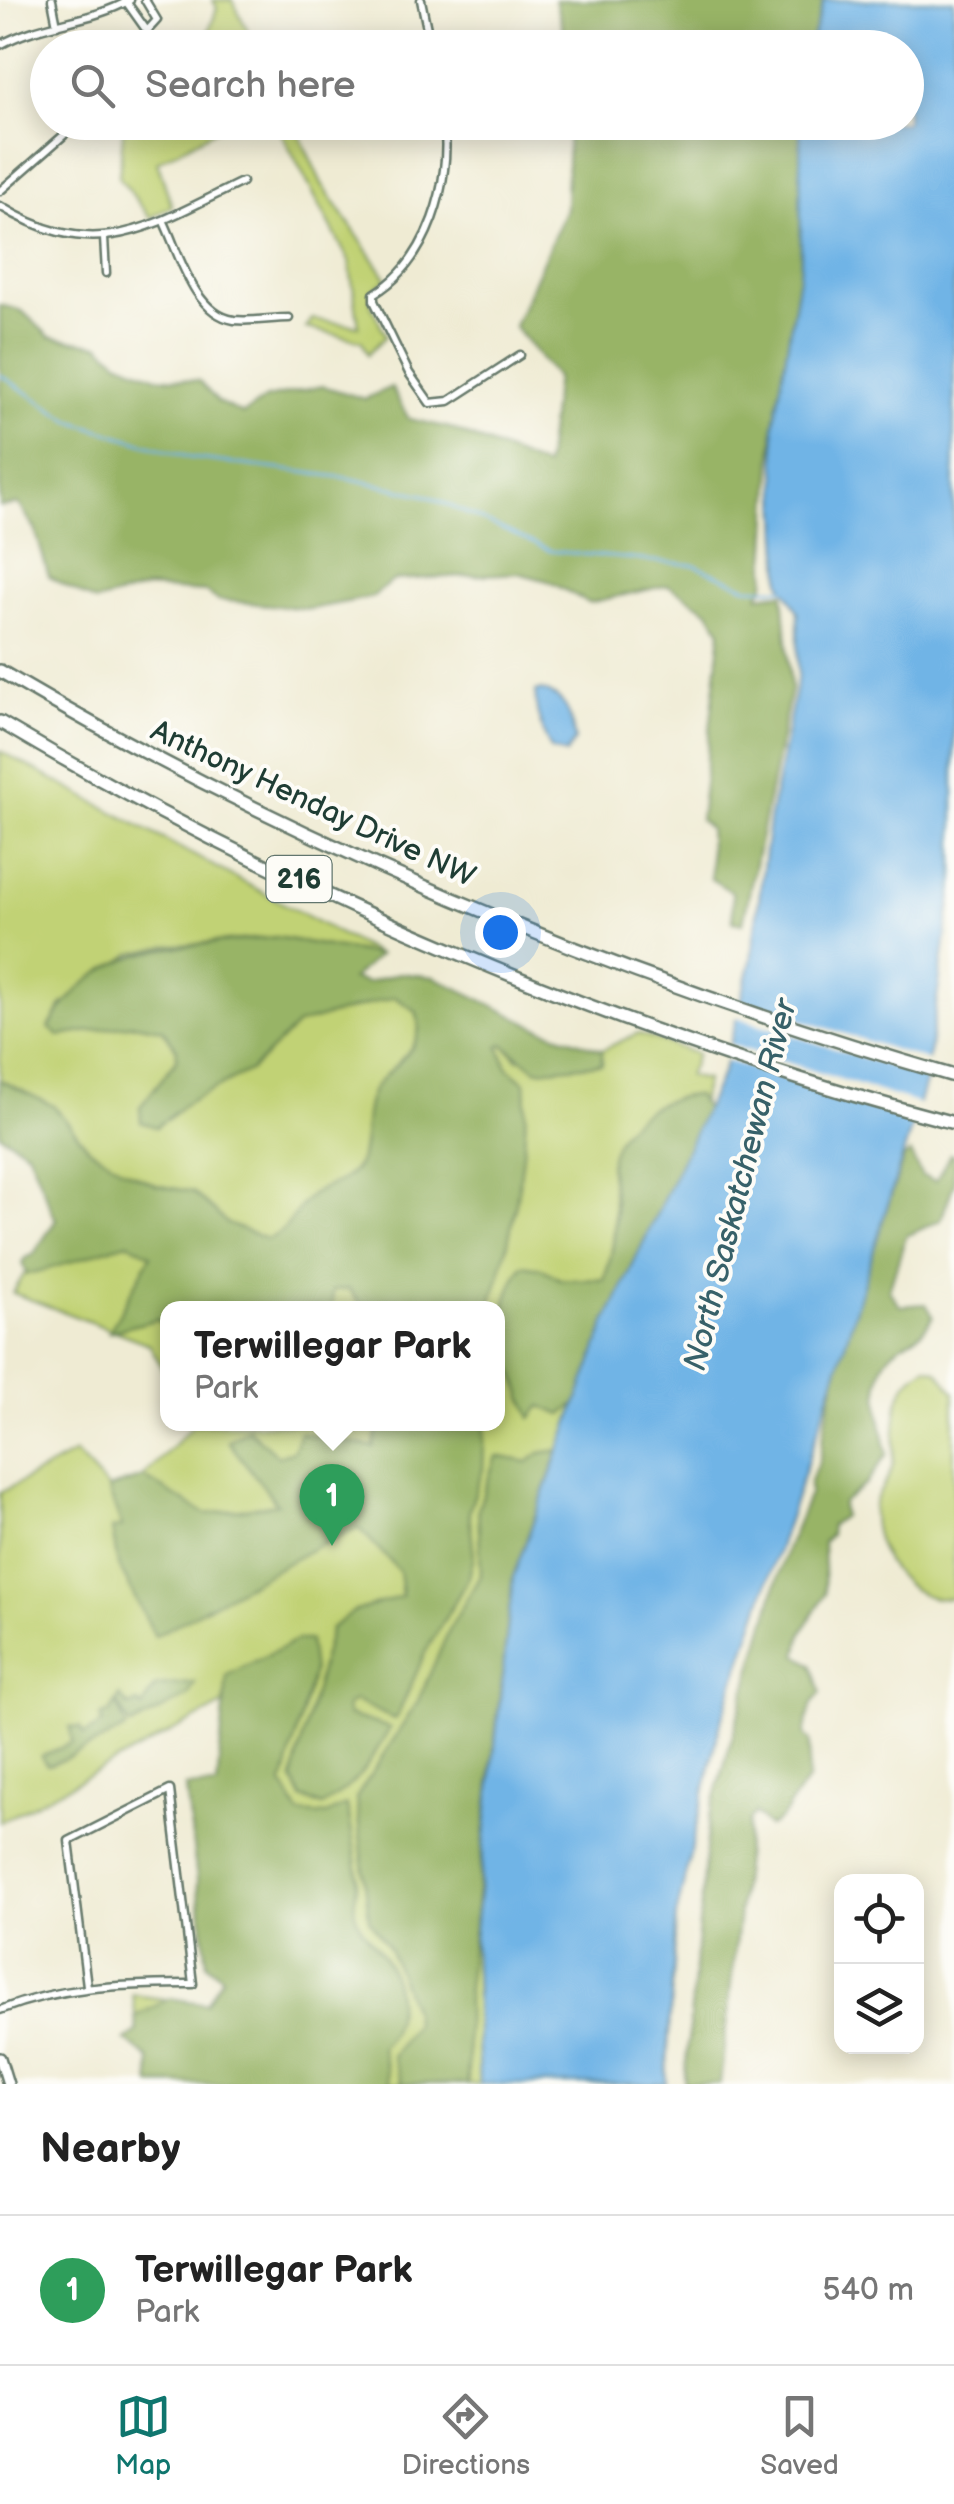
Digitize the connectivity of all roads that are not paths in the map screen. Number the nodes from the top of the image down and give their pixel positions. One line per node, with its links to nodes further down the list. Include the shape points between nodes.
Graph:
1 (52, 0): 5 (street)
2 (146, 0): 8 (street, via 157,20)
3 (421, 0): 9 (street)
4 (127, 1): 5 (street); 7 (street)
5 (56, 25): 6 (street)
6 (42, 30)
7 (146, 30)
8 (148, 30)
9 (427, 30)
10 (30, 34): 11 (street)
11 (0, 45)
12 (58, 140): 15 (street)
13 (446, 140): 21 (street, via 440,191 412,259 374,294 424,399 448,401)
14 (242, 182): 17 (street)
15 (0, 192)
16 (0, 206): 18 (street, via 58,234)
17 (164, 222): 18 (street); 20 (street, via 212,310 239,321)
18 (104, 238): 19 (street)
19 (106, 273)
20 (289, 318)
21 (520, 355)
22 (0, 671): 24 (highway, Anthony Henday Drive NW / 216, via 133,746 451,899 622,967)
23 (0, 722): 25 (highway, 216, via 297,878 610,1011)
24 (954, 1076)
25 (954, 1123)
26 (86, 1986): 26 (street, via 192,1984 170,1790 70,1841); 27 (street)
27 (0, 2010)
28 (0, 2058): 29 (street)
29 (8, 2084)

